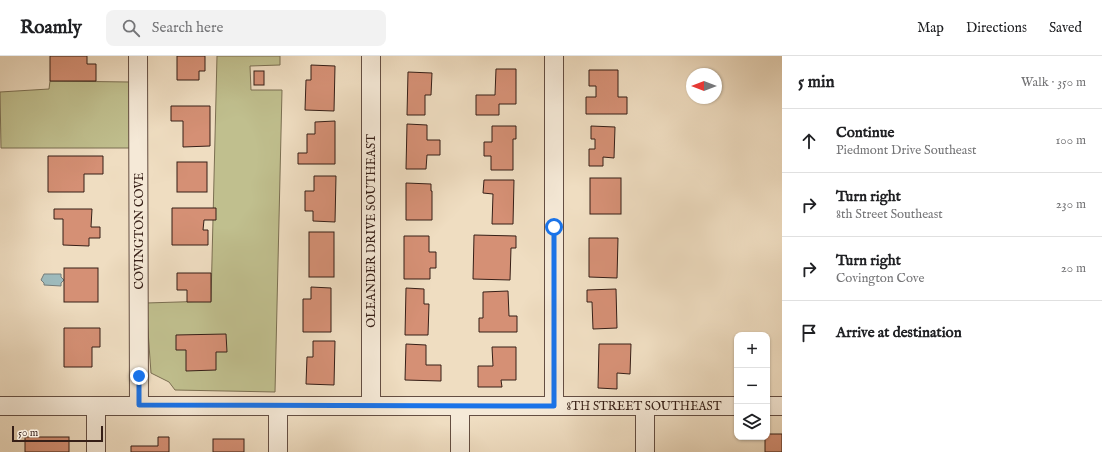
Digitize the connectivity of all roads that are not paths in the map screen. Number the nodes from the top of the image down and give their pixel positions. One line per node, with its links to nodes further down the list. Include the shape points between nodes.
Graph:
1 (138, 56): 4 (street, COVINGTON COVE)
2 (371, 56): 8 (street, OLEANDER DRIVE SOUTHEAST)
3 (554, 56): 10 (street)
4 (139, 405): 6 (street, 8TH STREET SOUTHEAST); 7 (street, 8TH STREET SOUTHEAST)
5 (0, 406): 6 (street, 8TH STREET SOUTHEAST)
6 (96, 406): 15 (street)
7 (278, 406): 8 (street, 8TH STREET SOUTHEAST); 16 (street)
8 (371, 406): 9 (street, 8TH STREET SOUTHEAST)
9 (460, 406): 10 (street, 8TH STREET SOUTHEAST); 17 (street)
10 (554, 406): 11 (street, 8TH STREET SOUTHEAST)
11 (645, 406): 12 (street, 8TH STREET SOUTHEAST); 18 (street)
12 (734, 406)
13 (770, 406): 14 (street)
14 (782, 406)
15 (96, 452)
16 (278, 452)
17 (460, 452)
18 (645, 452)

